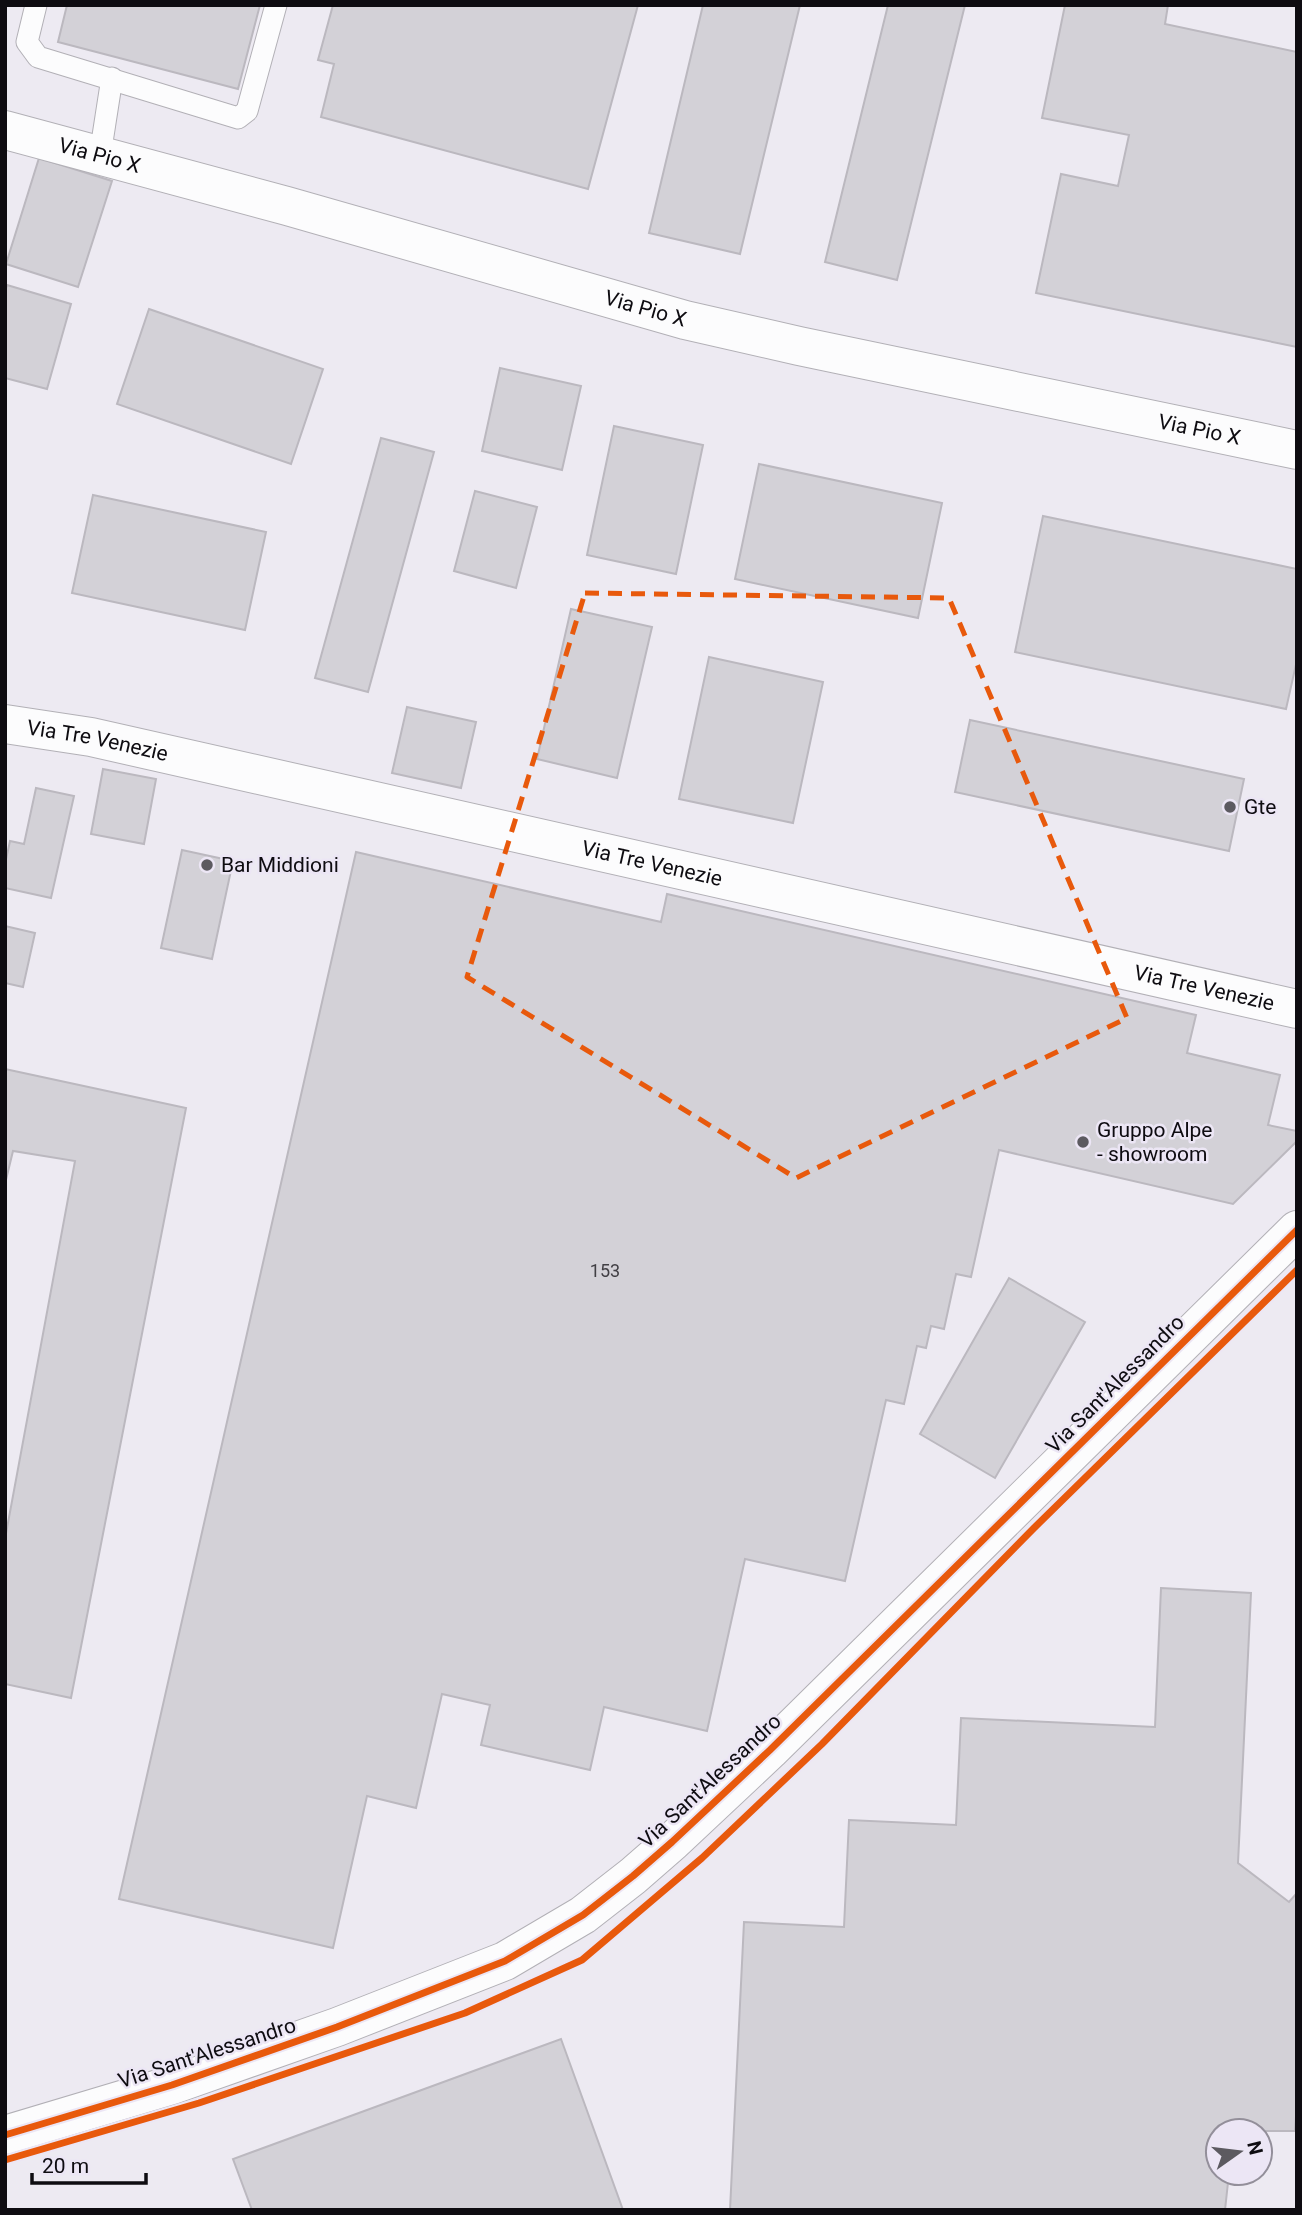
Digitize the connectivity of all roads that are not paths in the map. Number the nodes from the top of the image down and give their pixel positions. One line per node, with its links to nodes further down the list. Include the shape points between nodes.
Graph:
1 (36, 5): 3 (lane, via 27,42 38,57)
2 (276, 5): 3 (lane, via 247,111 238,118)
3 (112, 78): 5 (lane)
4 (5, 130): 5 (street, Via Pio X)
5 (100, 155): 6 (street, Via Pio X, via 685,320)
6 (1297, 450)
7 (5, 724): 8 (street, Via Tre Venezie, via 91,737)
8 (1296, 1010)
9 (1297, 1230): 10 (street, Via Sant'Alessandro, via 770,1750 662,1851 583,1915 505,1961 337,2027 172,2085)
10 (5, 2135)

